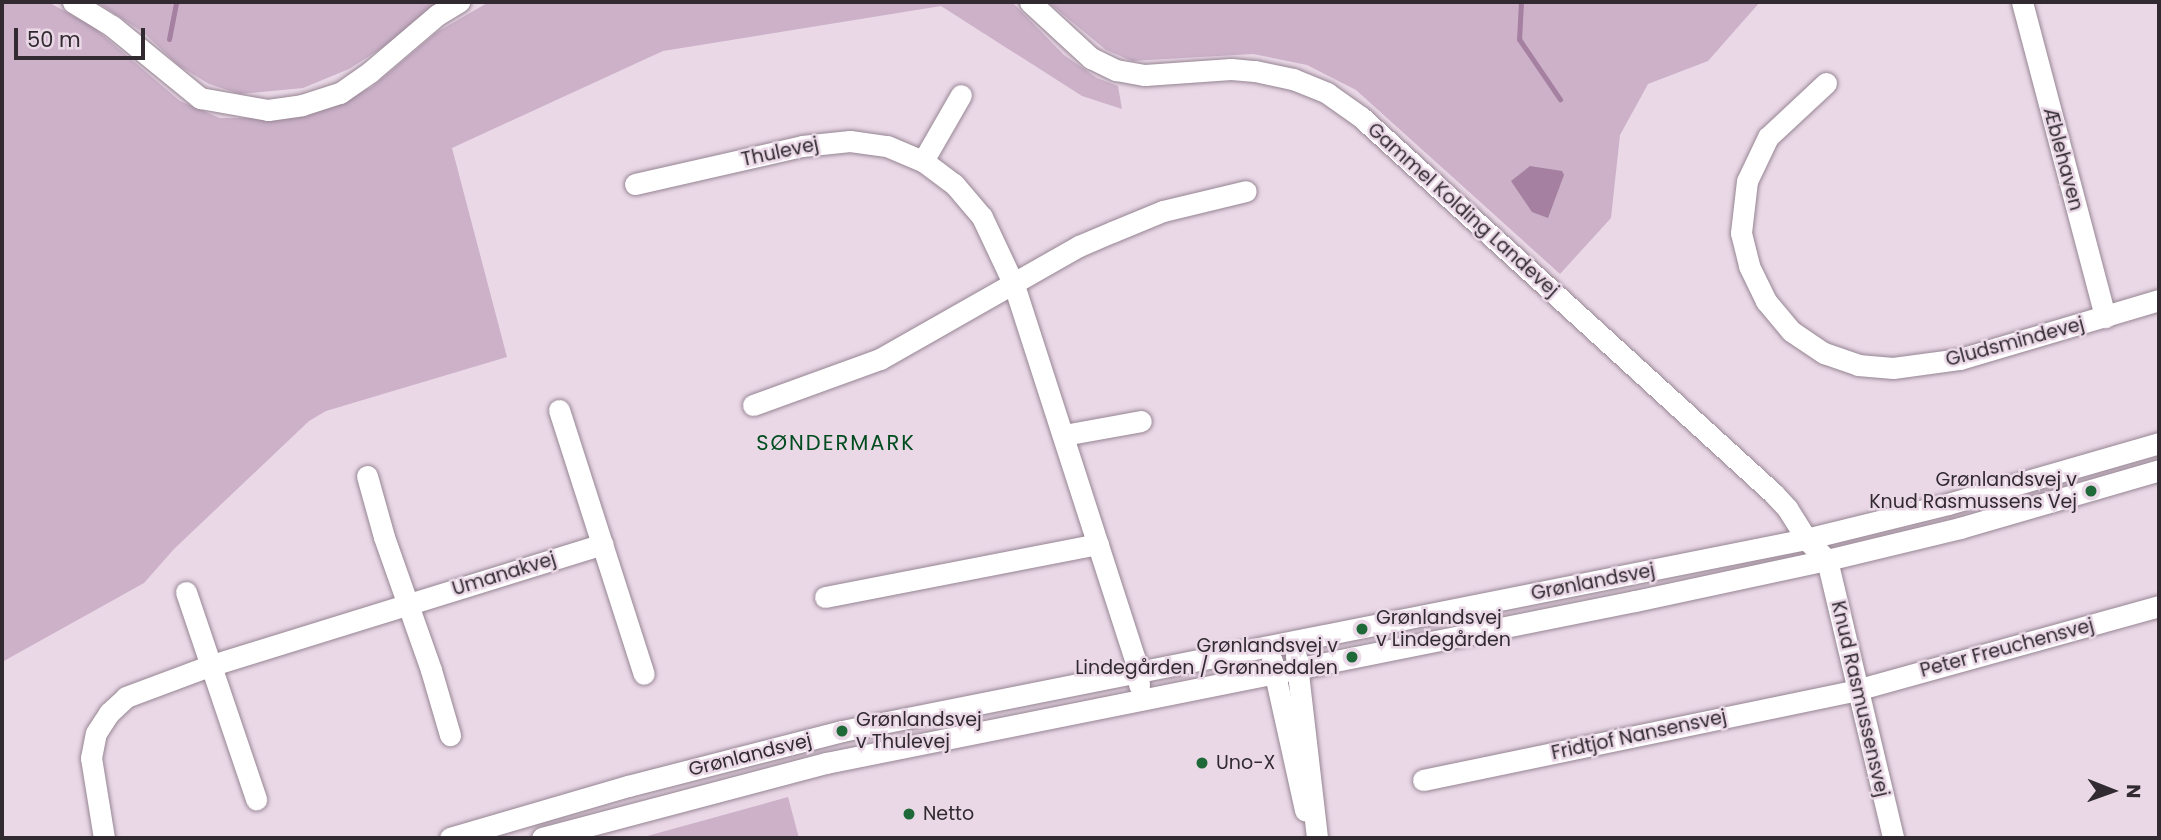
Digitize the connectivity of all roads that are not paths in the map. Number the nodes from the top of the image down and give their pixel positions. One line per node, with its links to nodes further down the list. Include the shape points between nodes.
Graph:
1 (74, 2): 2 (street, via 112,26 200,98 268,110 340,93)
2 (459, 2)
3 (1030, 2): 20 (street, Gammel Kolding Landevej, via 1091,58 1116,70 1144,75 1255,71 1327,93 1361,117 1773,493)
4 (2022, 2): 12 (street, Æblehaven)
5 (1826, 83): 12 (street, Gludsmindevej, via 1768,137 1747,181 1741,233 1749,266 1766,301 1791,331 1824,353 1858,365 1893,368 1959,359)
6 (961, 95): 7 (street)
7 (923, 161): 8 (street, Thulevej, via 887,146 831,142); 10 (street, Thulevej, via 954,184 982,217)
8 (635, 184)
9 (1246, 191): 10 (street, via 1163,211 1079,246)
10 (1014, 285): 13 (street, via 880,359); 16 (street, Thulevej)
11 (2159, 300): 12 (street, Gludsmindevej)
12 (2105, 317)
13 (753, 405)
14 (559, 410): 21 (street)
15 (1141, 421): 16 (street)
16 (1064, 435): 22 (street, Thulevej)
17 (2159, 443): 20 (street, Grønlandsvej)
18 (2159, 470): 23 (street, Grønlandsvej, via 1959,528)
19 (367, 476): 26 (street)
20 (1806, 539): 23 (street, Gammel Kolding Landevej); 28 (street, Grønlandsvej)
21 (603, 544): 26 (street, Umanakvej); 33 (street)
22 (1098, 544): 25 (street); 32 (street, Thulevej)
23 (1827, 560): 31 (street, Grønlandsvej); 35 (street, Knud Rasmussensvej)
24 (186, 592): 30 (street)
25 (825, 597)
26 (406, 604): 30 (street, Umanakvej); 37 (street)
27 (2159, 606): 35 (street, Peter Freuchensvej)
28 (1294, 644): 29 (street, Grønlandsvej); 31 (street)
29 (1269, 648): 32 (street, Grønlandsvej); 34 (street)
30 (209, 666): 39 (street); 40 (street, Umanakvej, via 126,697 96,733 90,758)
31 (1298, 669): 34 (street, Grønlandsvej); 43 (street)
32 (1137, 671): 36 (street, Thulevej); 41 (street, Grønlandsvej, via 813,738)
33 (644, 674)
34 (1275, 674): 36 (street, Grønlandsvej); 43 (street, via 1297,778)
35 (1856, 690): 38 (street, Fridtjof Nansensvej); 44 (street, Knud Rasmussensvej)
36 (1141, 698): 42 (street, Grønlandsvej, via 826,763)
37 (450, 736)
38 (1423, 780)
39 (256, 799)
40 (104, 838)
41 (450, 838)
42 (542, 838)
43 (1316, 838)
44 (1893, 838)

